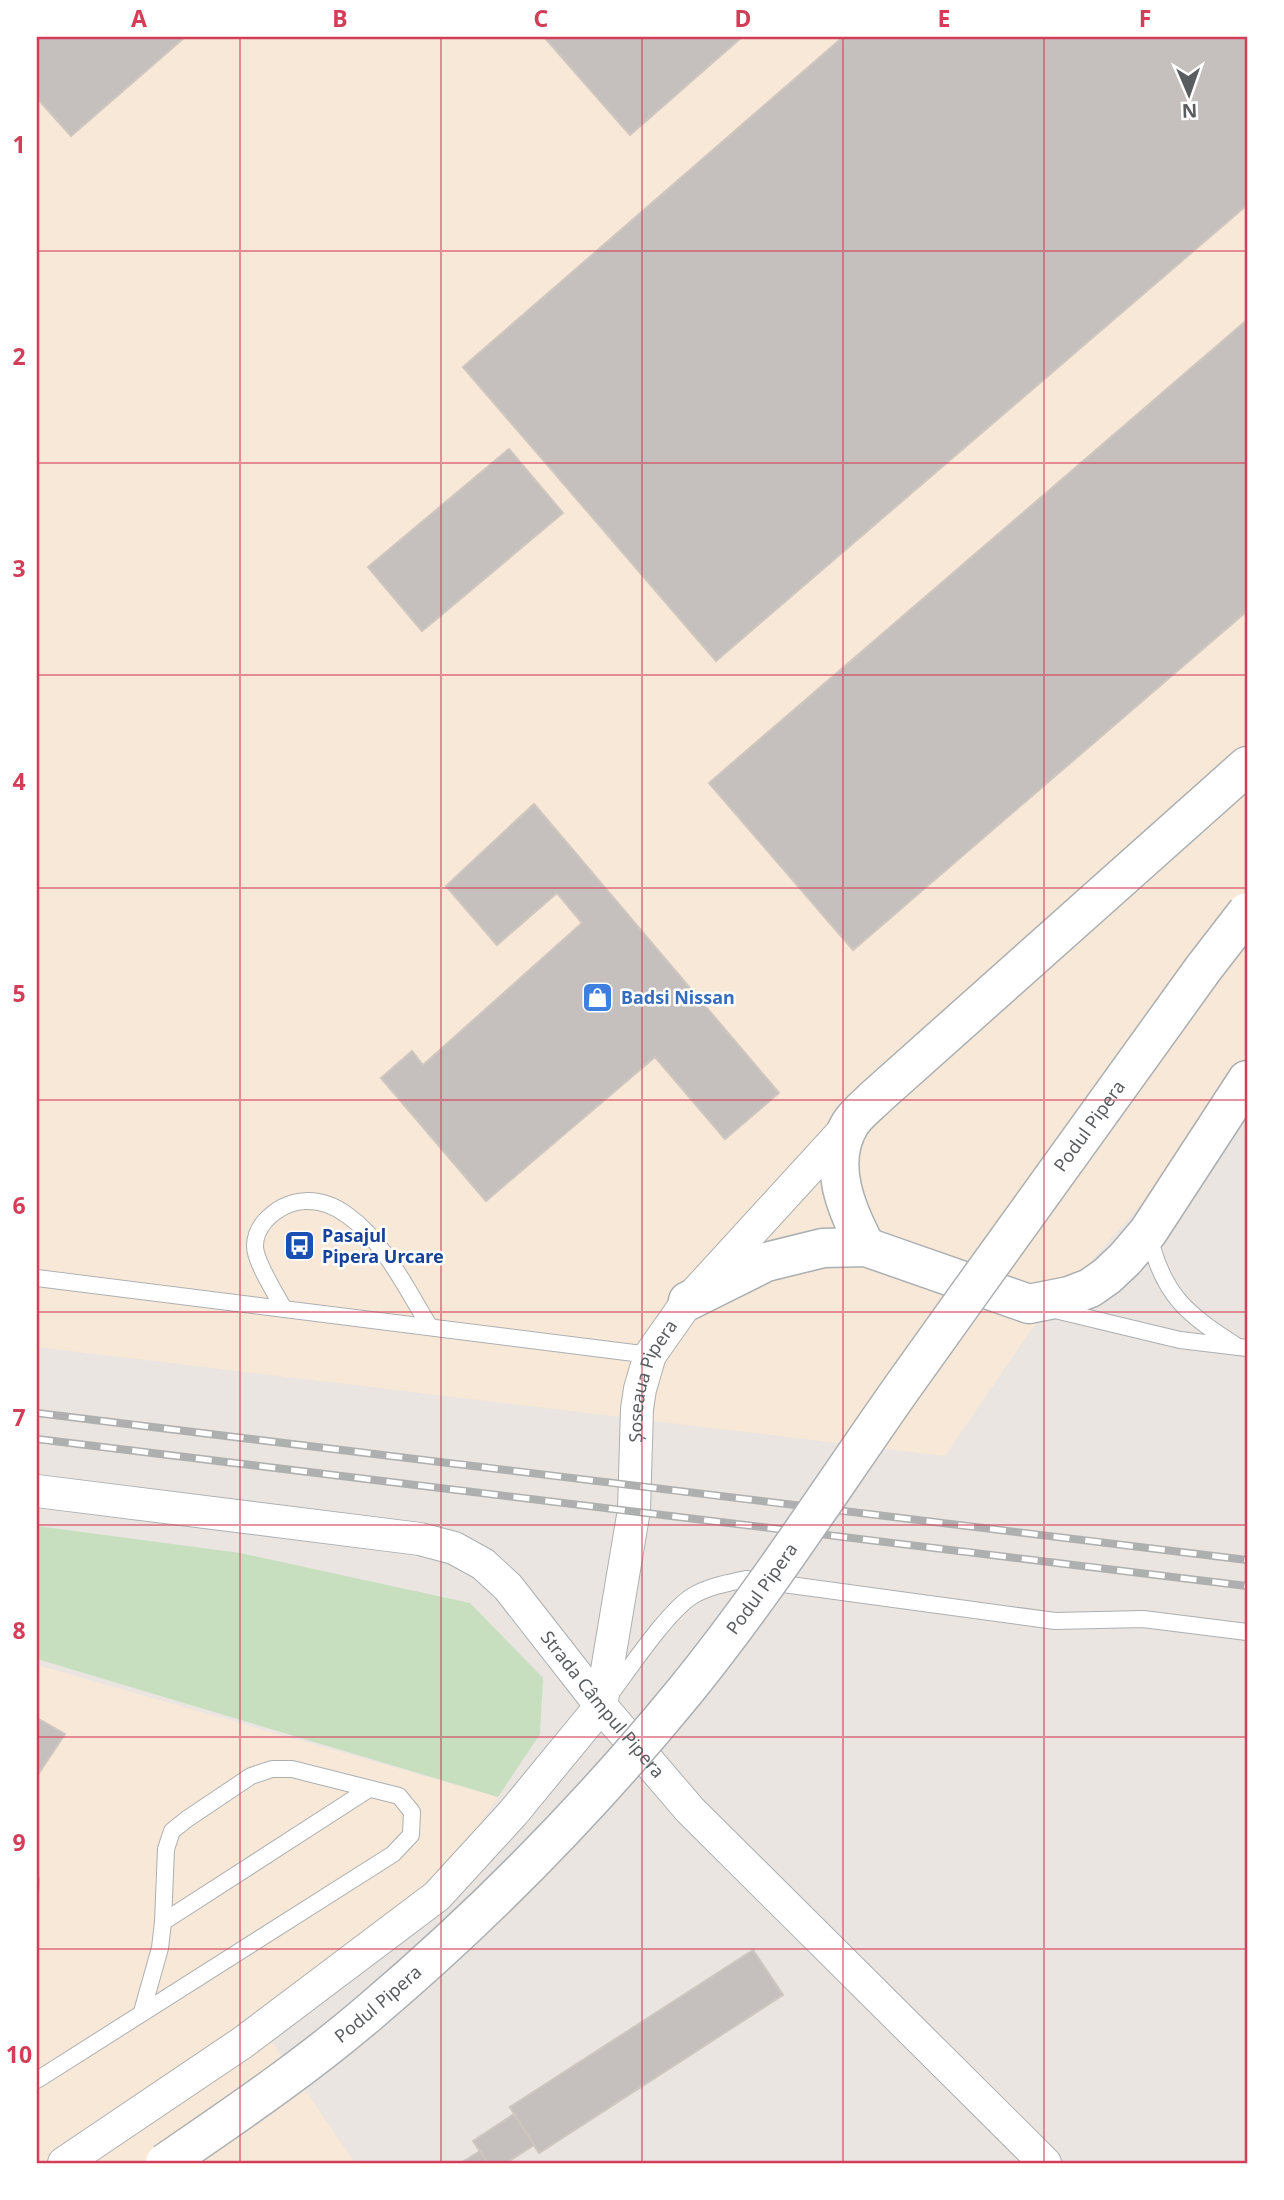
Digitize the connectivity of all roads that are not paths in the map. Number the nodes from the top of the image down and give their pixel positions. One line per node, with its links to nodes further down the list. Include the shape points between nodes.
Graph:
1 (1247, 766): 4 (main road)
2 (1247, 912): 22 (main road, Podul Pipera, bridge, via 685,1691 524,1868 381,2003 271,2090)
3 (1247, 1080): 5 (main road)
4 (850, 1123): 6 (main road, via 842,1145 841,1183 849,1214); 8 (street, Șoseaua Pipera)
5 (1148, 1233): 9 (main road, via 1090,1288); 12 (lane, via 1163,1281 1173,1294 1200,1322)
6 (866, 1247): 8 (main road, via 823,1248 766,1262); 9 (main road)
7 (37, 1278): 10 (lane)
8 (688, 1301): 13 (street, Șoseaua Pipera)
9 (1029, 1304): 12 (lane, via 1180,1340)
10 (284, 1310): 11 (lane); 11 (lane, via 255,1247 259,1228 292,1202 312,1201 336,1207 371,1238)
11 (430, 1327): 13 (lane)
12 (1244, 1348)
13 (650, 1355): 16 (street, Șoseaua Pipera, via 637,1409 634,1510)
14 (37, 1491): 16 (street, Strada Câmpul Pipera, via 388,1534 454,1548 483,1564 508,1587)
15 (1247, 1632): 16 (lane, via 1143,1619 1055,1621 746,1579 692,1596)
16 (601, 1706): 21 (street, via 437,1896 242,2043); 23 (street, Strada Câmpul Pipera, via 690,1810)
17 (369, 1788): 18 (lane); 18 (lane, via 292,1769 251,1776 172,1831 166,1849); 19 (lane, via 399,1796 412,1812 411,1835 393,1854)
18 (163, 1922): 19 (lane)
19 (142, 2012): 20 (lane)
20 (37, 2080)
21 (64, 2163)
22 (165, 2163)
23 (1045, 2163)

